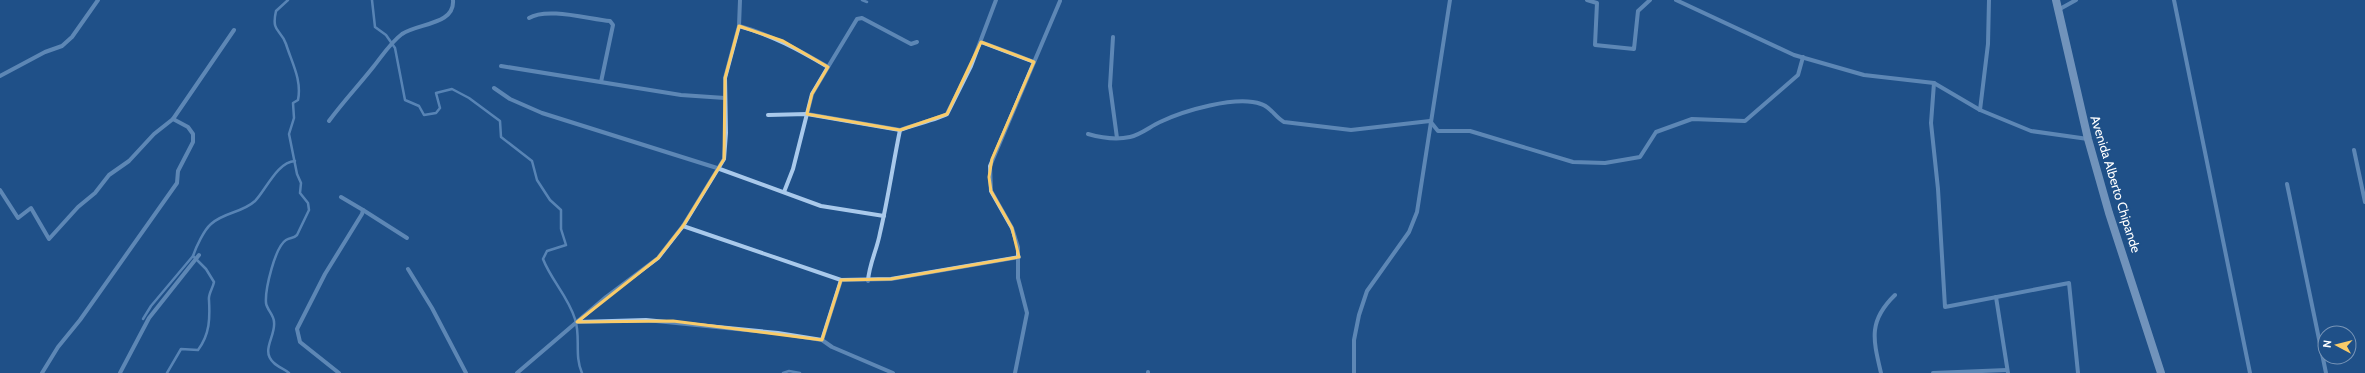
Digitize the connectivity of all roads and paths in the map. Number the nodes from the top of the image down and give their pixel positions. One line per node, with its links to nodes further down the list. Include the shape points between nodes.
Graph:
1 (98, 0): 25 (street, via 72,37 62,46 45,52)
2 (453, 0): 34 (street, via 451,12 447,16 438,22 416,27 395,39)
3 (740, 0): 16 (street)
4 (996, 0): 20 (street)
5 (1450, 0): 35 (street)
6 (1587, 0): 7 (street, via 1597,3 1595,45 1634,49 1638,11)
7 (1650, 0)
8 (1676, 0): 21 (street)
9 (1989, 0): 30 (street, via 1988,44)
10 (2056, 0): 14 (main road, Avenida Alberto Chipande)
11 (2076, 0): 14 (street)
12 (2174, 0): 73 (street)
13 (1060, 1): 22 (street)
14 (2058, 10): 39 (main road, Avenida Alberto Chipande)
15 (529, 18): 26 (street, via 537,13 549,13 610,21 613,25)
16 (739, 26): 24 (street, via 783,41); 29 (street, via 726,78)
17 (234, 30): 33 (street)
18 (1113, 37): 38 (street, via 1110,86)
19 (918, 42): 24 (street, via 911,44 862,18 858,19)
20 (981, 42): 22 (street); 36 (street, via 947,114 942,118 929,119)
21 (1803, 57): 27 (street, via 1864,76); 35 (street, via 1798,75 1745,121 1692,119 1656,132 1640,157 1605,163 1573,162 1470,131 1438,131)
22 (1034, 62): 52 (street, via 992,159 989,177 992,191 1012,228)
23 (501, 66): 26 (street)
24 (828, 67): 31 (street, via 812,94)
25 (0, 76)
26 (601, 82): 29 (street, via 681,95)
27 (1934, 83): 30 (street); 57 (street, via 1932,123 1944,307)
28 (494, 88): 41 (street, via 510,99 549,115)
29 (725, 98): 41 (street, via 726,147 724,159)
30 (1980, 110): 39 (street, via 2032,131)
31 (807, 114): 32 (street); 36 (street); 44 (street, via 793,169)
32 (768, 115)
33 (173, 119): 43 (street, via 154,134 129,161 109,175 95,193 78,207 49,239 31,208 18,218); 61 (street, via 188,127 194,142 178,171 177,183 58,347)
34 (329, 121)
35 (1430, 121): 38 (street, via 1344,129 1284,122 1277,119 1263,104 1236,103 1191,109 1132,137); 68 (street, via 1417,212 1406,237 1367,291 1358,315 1354,340)
36 (900, 130): 48 (street)
37 (1088, 134): 38 (street)
38 (1117, 138)
39 (2088, 139): 72 (main road, Avenida Alberto Chipande)
40 (2354, 150): 46 (street)
41 (717, 168): 44 (street); 49 (street)
42 (2287, 184): 74 (street)
43 (0, 190)
44 (784, 192): 48 (street, via 821,206)
45 (341, 196): 47 (street)
46 (2365, 202)
47 (363, 210): 50 (street); 63 (street, via 325,274 297,329 300,342)
48 (884, 216): 55 (street)
49 (683, 226): 54 (street); 58 (street, via 658,258)
50 (407, 238)
51 (199, 255): 62 (street, via 149,318)
52 (1019, 257): 55 (street); 67 (street, via 1018,278 1027,313)
53 (408, 269): 64 (street)
54 (841, 280): 55 (street); 59 (street)
55 (868, 281)
56 (1895, 295): 69 (street, via 1883,307 1874,330 1874,345)
57 (1996, 297): 60 (street); 71 (street, via 2069,283)
58 (578, 322): 59 (street, via 673,321); 65 (street)
59 (822, 340): 66 (street, via 832,347)
60 (2008, 372): 70 (street)
61 (42, 373)
62 (120, 373)
63 (339, 373)
64 (466, 373)
65 (517, 373)
66 (893, 373)
67 (1015, 373)
68 (1354, 373)
69 (1881, 373)
70 (1933, 373)
71 (2078, 373)
72 (2161, 373)
73 (2250, 373)
74 (2326, 373)

